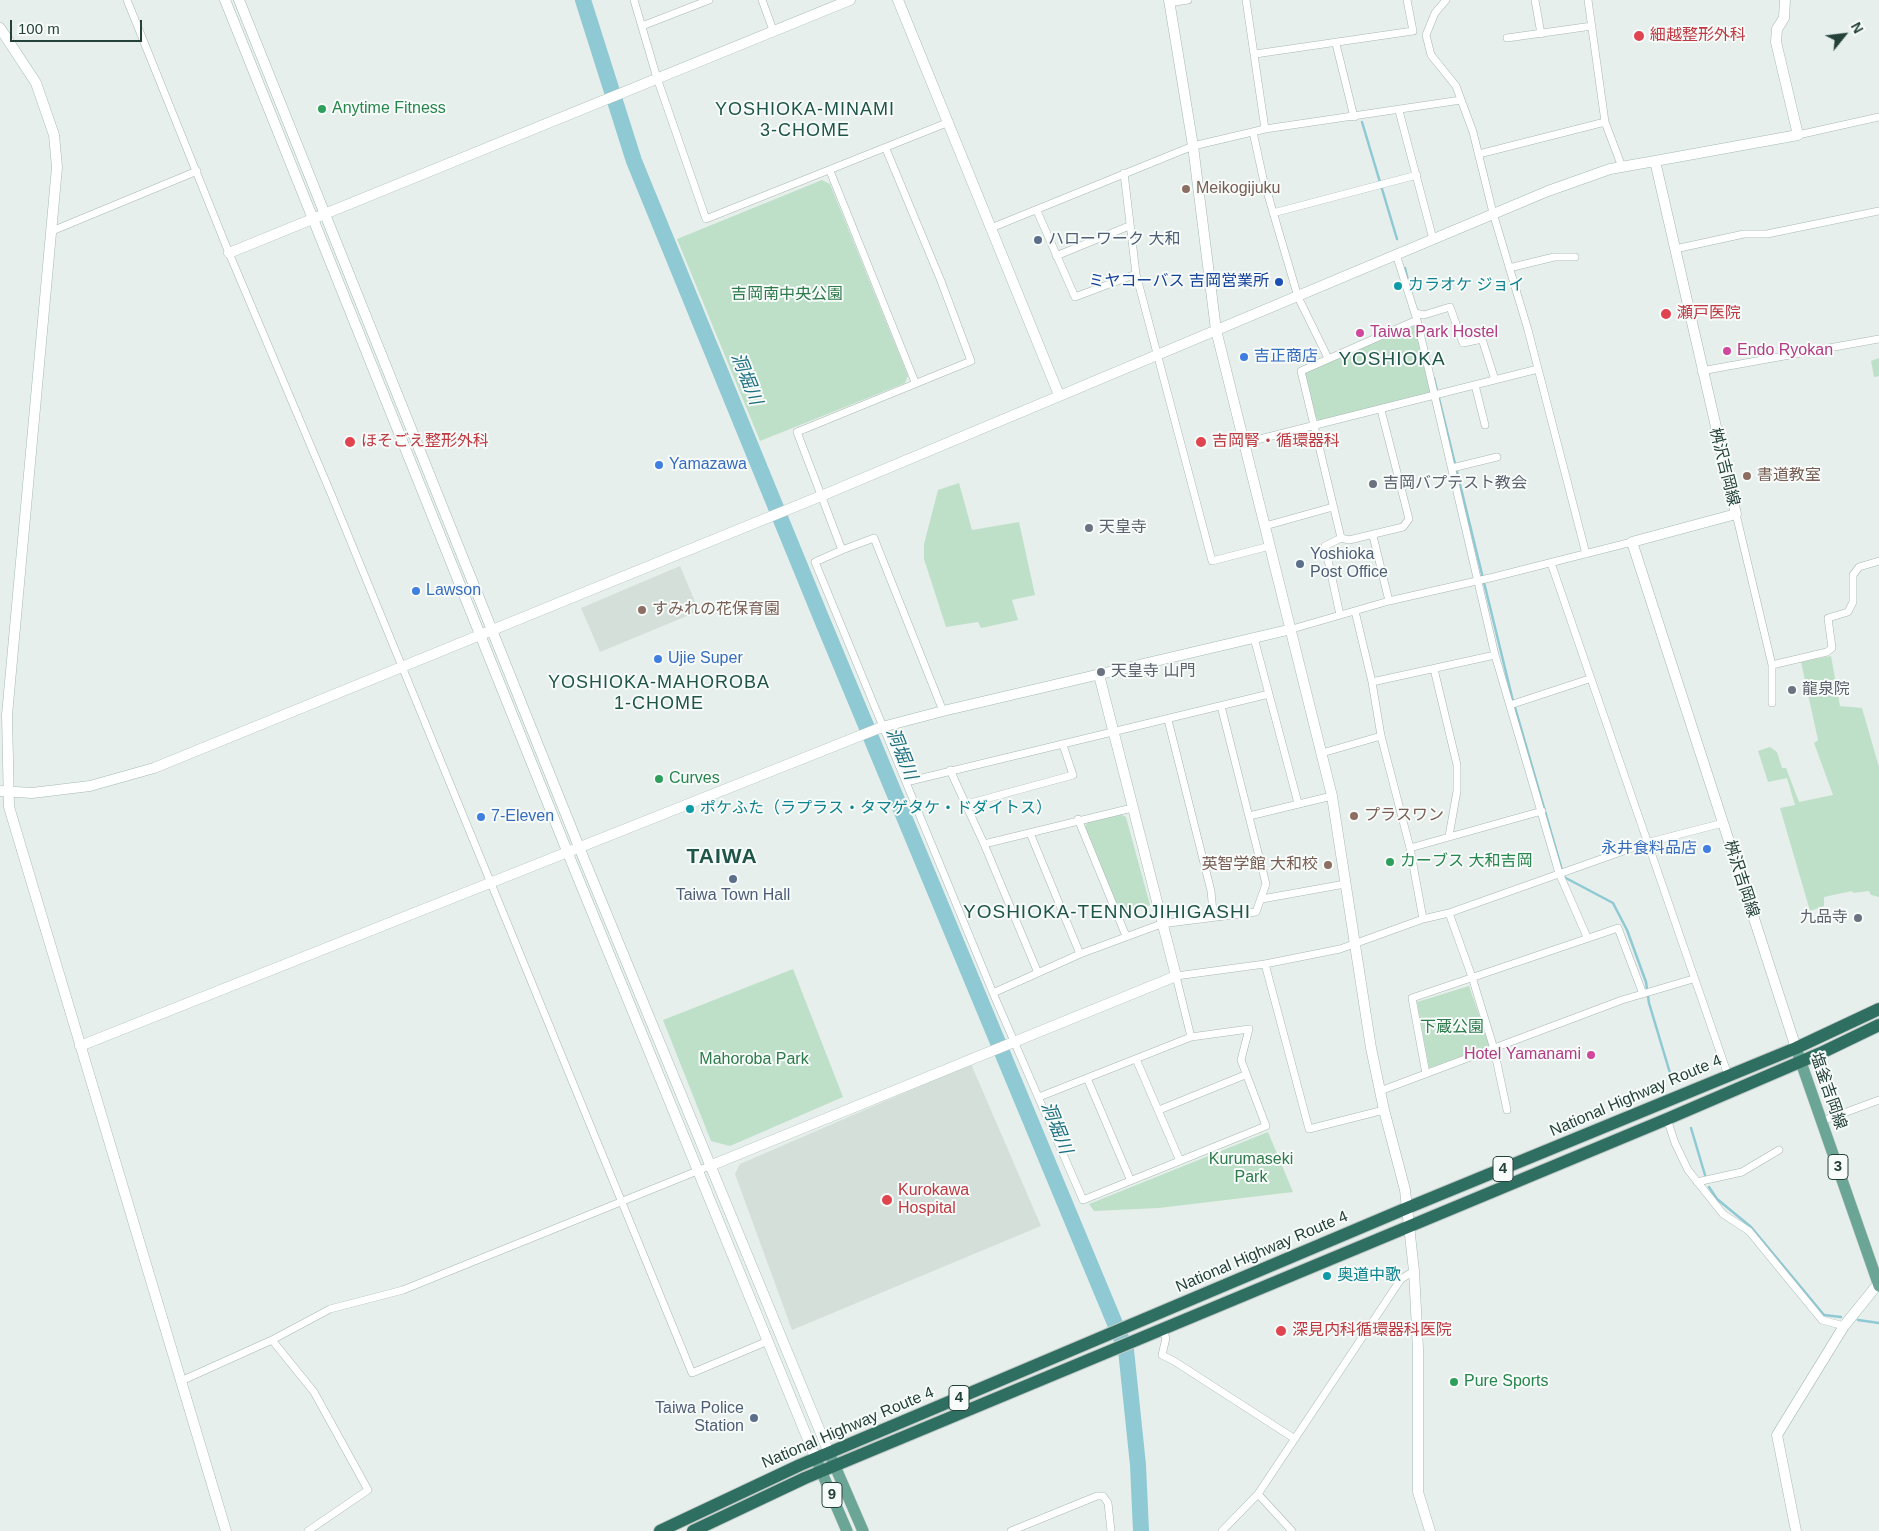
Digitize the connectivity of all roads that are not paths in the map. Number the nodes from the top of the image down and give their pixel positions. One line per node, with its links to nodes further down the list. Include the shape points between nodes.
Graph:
1 (127, 0): 43 (street)
2 (224, 0): 52 (street)
3 (239, 0): 49 (street)
4 (634, 0): 18 (street)
5 (709, 0): 16 (street)
6 (762, 0): 21 (street)
7 (850, 0): 21 (street)
8 (898, 0): 33 (street)
9 (1188, 0): 17 (street)
10 (1246, 0): 27 (street)
11 (1407, 0): 22 (street)
12 (1446, 0): 24 (street)
13 (1534, 0): 23 (street)
14 (1588, 0): 19 (street)
15 (1785, 0): 37 (street, via 1784,18 1776,29 1776,42)
16 (698, 2): 18 (street)
17 (1169, 2): 38 (street)
18 (642, 26): 28 (street)
19 (1592, 26): 23 (street); 34 (street)
20 (0, 28): 55 (street, via 36,83 52,127 57,166)
21 (773, 30): 28 (street)
22 (1413, 31): 24 (street); 26 (street)
23 (1541, 34): 25 (street)
24 (1426, 36): 29 (street, via 1431,55 1456,86)
25 (1507, 38)
26 (1336, 44): 27 (street); 31 (street)
27 (1255, 54): 35 (street)
28 (657, 78): 44 (street, via 706,219); 49 (street)
29 (1461, 100): 30 (street); 40 (street)
30 (1399, 111): 31 (street); 46 (street)
31 (1354, 117): 35 (street)
32 (1879, 117): 37 (street)
33 (949, 122): 39 (street); 54 (street)
34 (1605, 122): 40 (street); 42 (street)
35 (1265, 129): 36 (street)
36 (1253, 132): 38 (street); 50 (street)
37 (1798, 135): 41 (street)
38 (1193, 146): 45 (street); 66 (street)
39 (886, 149): 44 (street); 73 (street, via 971,361)
40 (1479, 154): 51 (street)
41 (1655, 162): 42 (street); 57 (street, 桝沢吉岡線)
42 (1622, 167): 51 (street, via 1586,176)
43 (197, 171): 55 (street); 58 (street)
44 (830, 171): 73 (street)
45 (1124, 172): 47 (street); 53 (street)
46 (1417, 175): 50 (street); 56 (street)
47 (1037, 211): 54 (street); 60 (street)
48 (1879, 211): 57 (street)
49 (324, 213): 52 (street); 100 (street)
50 (1273, 213): 64 (street)
51 (1493, 213): 56 (street); 62 (street)
52 (313, 218): 58 (street); 101 (street)
53 (1128, 226): 60 (street); 63 (street)
54 (991, 228): 75 (street)
55 (52, 231): 123 (street, via 7,715)
56 (1433, 239): 59 (street)
57 (1675, 249): 71 (street, 桝沢吉岡線)
58 (229, 253): 105 (street)
59 (1396, 254): 64 (street); 65 (street)
60 (1056, 256): 63 (street, via 1075,297)
61 (1575, 257): 62 (street, via 1554,257)
62 (1509, 268): 70 (street)
63 (1136, 274): 68 (street)
64 (1298, 297): 66 (street); 69 (street)
65 (1416, 316): 69 (street); 72 (street, via 1450,307 1463,343 1482,339); 76 (street)
66 (1216, 330): 68 (street); 80 (street)
67 (1879, 339): 71 (street)
68 (1158, 355): 75 (street); 90 (street, via 1212,560)
69 (1328, 358): 79 (street, via 1301,371)
70 (1538, 369): 72 (street); 92 (street)
71 (1701, 371): 85 (street, 桝沢吉岡線)
72 (1495, 380): 74 (street)
73 (915, 382): 83 (street, via 797,432)
74 (1475, 385): 76 (street); 78 (street)
75 (1059, 395): 83 (street)
76 (1436, 396): 77 (street); 82 (street)
77 (1381, 410): 79 (street); 87 (street, via 1409,519 1403,527)
78 (1485, 425)
79 (1313, 426): 80 (street); 84 (street)
80 (1244, 443): 86 (street)
81 (1497, 457): 82 (street)
82 (1452, 468): 95 (street)
83 (821, 496): 91 (street); 100 (street)
84 (1333, 507): 86 (street); 88 (street)
85 (1736, 514): 89 (street, 桝沢吉岡線); 104 (street)
86 (1265, 526): 90 (street)
87 (1373, 536): 88 (street); 96 (street)
88 (1341, 538): 98 (street, via 1325,546)
89 (1632, 542): 92 (street); 131 (street, 桝沢吉岡線)
90 (1270, 546): 99 (street)
91 (842, 550): 114 (street, via 874,538); 116 (street, via 815,562)
92 (1586, 554): 94 (street)
93 (1879, 561): 104 (street, via 1859,567 1853,575 1853,602 1848,612 1828,618 1832,648)
94 (1551, 563): 95 (street); 108 (street)
95 (1480, 580): 96 (street); 103 (street)
96 (1389, 601): 97 (street)
97 (1355, 611): 98 (street); 109 (street)
98 (1340, 615): 99 (street)
99 (1292, 629): 102 (street); 120 (street)
100 (492, 631): 101 (street); 136 (street)
101 (481, 636): 105 (street); 138 (street)
102 (1254, 638): 107 (street); 110 (street)
103 (1495, 655): 106 (street); 112 (street)
104 (1772, 665): 111 (street)
105 (403, 667): 123 (street, via 213,745 122,778 90,786 32,793); 140 (street)
106 (1434, 669): 109 (street); 133 (street, via 1457,765 1457,791)
107 (1099, 675): 114 (street); 117 (street)
108 (1589, 679): 112 (street); 134 (street)
109 (1372, 682): 118 (street)
110 (1269, 694): 113 (street); 126 (street)
111 (1772, 703)
112 (1510, 705): 128 (street)
113 (1221, 706): 115 (street); 129 (street)
114 (943, 711): 116 (street)
115 (1168, 720): 117 (street); 144 (street, via 1211,891 1213,912)
116 (878, 729): 122 (street); 136 (street)
117 (1114, 732): 119 (street); 127 (street)
118 (1381, 736): 120 (street); 137 (street)
119 (1063, 744): 121 (street); 125 (street, via 1073,775)
120 (1322, 753): 124 (street)
121 (950, 770): 122 (street); 125 (street)
122 (906, 782): 156 (street)
123 (4, 791): 162 (street)
124 (1332, 796): 126 (street); 141 (street)
125 (966, 804): 135 (street)
126 (1298, 804): 129 (street)
127 (1132, 808): 130 (street); 146 (street)
128 (1542, 811): 133 (street); 139 (street)
129 (1249, 816): 142 (street, via 1266,884)
130 (1078, 820): 132 (street); 147 (street)
131 (1722, 823): 134 (street); 163 (street, 桝沢吉岡線)
132 (1030, 833): 135 (street); 150 (street)
133 (1449, 836): 137 (street)
134 (1646, 843): 139 (street); 155 (street)
135 (984, 844): 152 (street)
136 (579, 847): 138 (street); 181 (street)
137 (1410, 848): 145 (street)
138 (567, 851): 140 (street); 182 (street)
139 (1559, 873): 143 (street); 148 (street)
140 (490, 883): 162 (street); 185 (street)
141 (1345, 884): 142 (street); 149 (street)
142 (1262, 898): 144 (street, via 1256,912)
143 (1449, 914): 145 (street); 154 (street)
144 (1210, 917): 146 (street)
145 (1423, 919): 149 (street)
146 (1162, 924): 147 (street); 153 (street)
147 (1126, 936): 150 (street)
148 (1586, 937): 154 (street); 157 (street, via 1618,928)
149 (1354, 944): 151 (street); 171 (street)
150 (1080, 954): 152 (street)
151 (1265, 964): 153 (street); 175 (street, via 1309,1129)
152 (1038, 973): 156 (street)
153 (1176, 976): 160 (street); 161 (street)
154 (1472, 977): 164 (street); 167 (street, via 1412,998)
155 (1693, 978): 157 (street); 169 (street)
156 (992, 993): 161 (street)
157 (1643, 994): 164 (street)
158 (1879, 1008): 163 (highway, National Highway Route 4 / 4)
159 (1879, 1025): 166 (highway, National Highway Route 4 / 4)
160 (1191, 1037): 165 (street); 168 (street, via 1249,1029 1241,1060)
161 (1014, 1041): 172 (street); 181 (street)
162 (80, 1046): 194 (street)
163 (1796, 1048): 166 (main road, 塩釜吉岡線 / 3); 169 (highway, National Highway Route 4 / 4)
164 (1494, 1049): 167 (street); 176 (street)
165 (1136, 1059): 170 (street); 174 (street)
166 (1801, 1061): 177 (highway, National Highway Route 4 / 4); 178 (main road, 塩釜吉岡線 / 3)
167 (1426, 1074): 171 (street)
168 (1245, 1075): 174 (street); 180 (street, via 1266,1126)
169 (1728, 1076): 186 (highway, National Highway Route 4 / 4)
170 (1087, 1078): 172 (street); 183 (street)
171 (1380, 1091): 175 (street)
172 (1039, 1097): 183 (street, via 1082,1200)
173 (1879, 1100): 178 (street)
174 (1159, 1110): 180 (street)
175 (1384, 1110): 186 (street)
176 (1508, 1110)
177 (1666, 1118): 184 (street, via 1675,1143); 187 (highway, National Highway Route 4 / 4)
178 (1822, 1121): 189 (main road, 塩釜吉岡線 / 3)
179 (1780, 1150): 184 (street, via 1742,1172)
180 (1180, 1161): 183 (street)
181 (712, 1165): 182 (street); 196 (street)
182 (699, 1170): 185 (street); 193 (street)
183 (1130, 1180)
184 (1697, 1182): 190 (street, via 1723,1214 1749,1231 1822,1320)
185 (622, 1202): 192 (street, via 403,1290 330,1309); 193 (street, via 692,1372)
186 (1407, 1208): 187 (street); 196 (highway, National Highway Route 4 / 4)
187 (1409, 1224): 188 (street); 191 (highway, National Highway Route 4 / 4)
188 (1414, 1271): 195 (street, via 1401,1279); 211 (street, via 1418,1349 1418,1492)
189 (1879, 1285): 190 (street)
190 (1844, 1326): 212 (street, via 1777,1435)
191 (1162, 1328): 195 (street, via 1166,1338 1162,1356); 198 (highway, National Highway Route 4 / 4)
192 (272, 1340): 194 (street); 202 (street, via 314,1392 368,1490)
193 (768, 1341): 197 (street)
194 (181, 1381): 201 (street)
195 (1295, 1439): 200 (street)
196 (829, 1453): 197 (highway, National Highway Route 4 / 4); 198 (main road, 9)
197 (816, 1458): 199 (main road, 9); 203 (highway, National Highway Route 4 / 4)
198 (835, 1466): 199 (highway, National Highway Route 4 / 4); 206 (main road, 9)
199 (822, 1471): 204 (highway, National Highway Route 4 / 4); 205 (main road, 9)
200 (1258, 1494): 209 (street); 210 (street)
201 (226, 1531)
202 (308, 1531)
203 (660, 1531)
204 (693, 1531)
205 (847, 1531)
206 (863, 1531)
207 (1011, 1531): 208 (street, via 1103,1496 1108,1503)
208 (1111, 1531)
209 (1222, 1531)
210 (1292, 1531)
211 (1430, 1531)
212 (1796, 1531)

